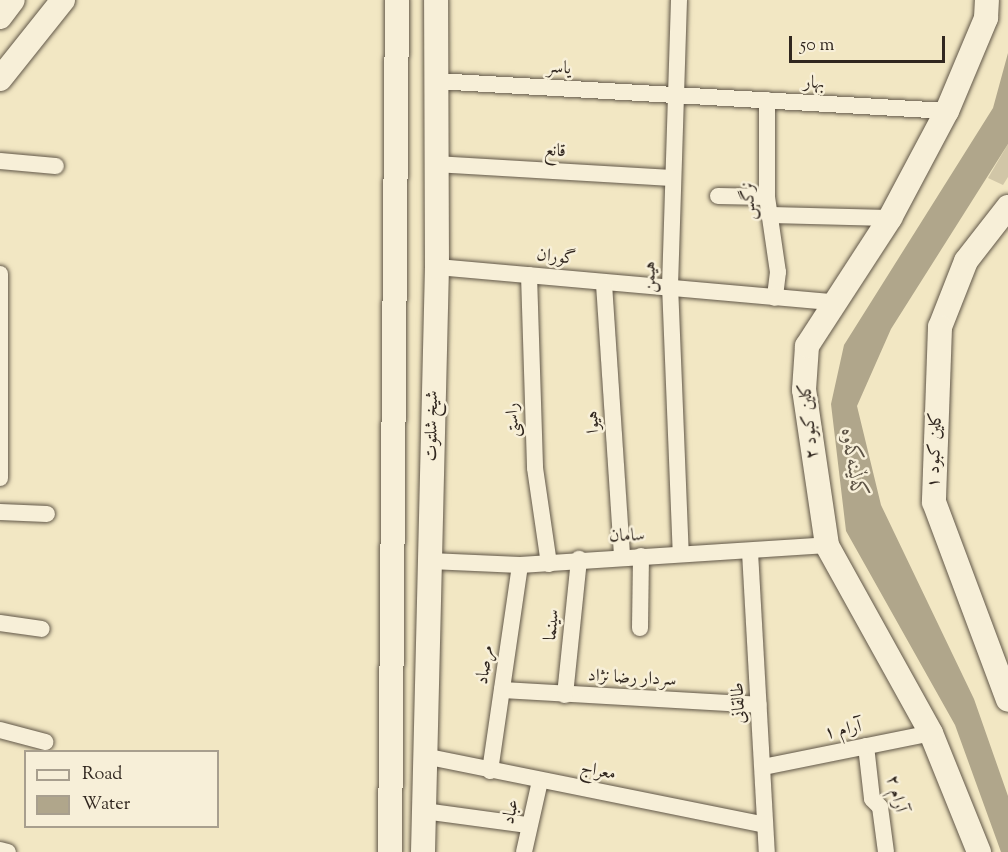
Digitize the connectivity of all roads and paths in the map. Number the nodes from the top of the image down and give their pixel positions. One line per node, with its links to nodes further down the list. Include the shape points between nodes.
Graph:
1 (13, 0): 7 (main road)
2 (63, 0): 8 (main road)
3 (397, 0): 62 (main road)
4 (436, 0): 9 (main road, شیخ شلتوت)
5 (680, 0): 10 (street, هیمن)
6 (987, 0): 12 (main road, کلین کبود ۲, via 986,18)
7 (0, 17)
8 (0, 79)
9 (436, 81): 10 (street, یاسر); 14 (main road, شیخ شلتوت)
10 (678, 96): 11 (street, بهار); 16 (street, هیمن)
11 (767, 100): 12 (street, بهار); 18 (street, نرگس)
12 (947, 111): 21 (main road, کلین کبود ۲)
13 (0, 161): 15 (street)
14 (435, 164): 16 (street, قانع); 22 (main road, شیخ شلتوت)
15 (56, 166)
16 (672, 178): 26 (street, هیمن)
17 (718, 196): 18 (street)
18 (767, 197): 20 (street, نرگس)
19 (1008, 207): 47 (main road, کلین کبود ۱, via 966,261 940,327 934,502)
20 (769, 215): 21 (street); 27 (street, نرگس, via 778,272)
21 (890, 218): 28 (main road, کلین کبود ۲)
22 (437, 267): 24 (street, گوران); 39 (main road, شیخ شلتوت)
23 (1, 274): 29 (street)
24 (529, 275): 25 (street, گوران); 40 (street, راستی, via 535,468)
25 (604, 284): 26 (street, گوران); 37 (street, هیوا)
26 (670, 285): 27 (street, گوران); 35 (street, هیمن)
27 (775, 298): 28 (street, گوران)
28 (833, 302): 33 (main road, کلین کبود ۲, via 807,346 804,390)
29 (1, 399): 30 (street)
30 (0, 478)
31 (0, 512): 32 (street)
32 (46, 514)
33 (826, 545): 34 (street, سامان); 50 (main road, کلین کبود ۲)
34 (750, 552): 35 (street, سامان); 48 (street, طالقانی)
35 (681, 554): 36 (street, سامان)
36 (640, 556): 37 (street, سامان); 43 (street)
37 (622, 557): 38 (street, سامان)
38 (579, 559): 40 (street, سامان); 46 (street, سینما)
39 (430, 561): 41 (street, سامان); 53 (main road, شیخ شلتوت)
40 (549, 564): 41 (street, سامان)
41 (520, 565): 45 (street, مرصاد)
42 (0, 623): 44 (street)
43 (640, 628)
44 (42, 629)
45 (502, 690): 46 (street, سردار رضا نژاد); 55 (street, مرصاد)
46 (565, 695): 48 (street, سردار رضا نژاد)
47 (1008, 700)
48 (759, 705): 54 (street, طالقانی)
49 (0, 730): 51 (street)
50 (932, 733): 52 (street, آرام ۱); 67 (main road, کلین کبود ۲)
51 (45, 742)
52 (866, 746): 54 (street, آرام ۱); 66 (street, آرام ۲, via 872,799 880,807)
53 (424, 756): 55 (street, معراج); 57 (main road, شیخ شلتوت)
54 (763, 766): 59 (street, طالقانی)
55 (490, 771): 56 (street, معراج)
56 (540, 781): 58 (street, عباد); 59 (street, معراج)
57 (424, 811): 58 (street); 63 (main road, شیخ شلتوت)
58 (528, 825): 64 (street, عباد)
59 (765, 825): 65 (street, طالقانی)
60 (0, 850): 61 (street)
61 (8, 852)
62 (390, 852)
63 (423, 852)
64 (524, 852)
65 (767, 852)
66 (886, 852)
67 (980, 852)

